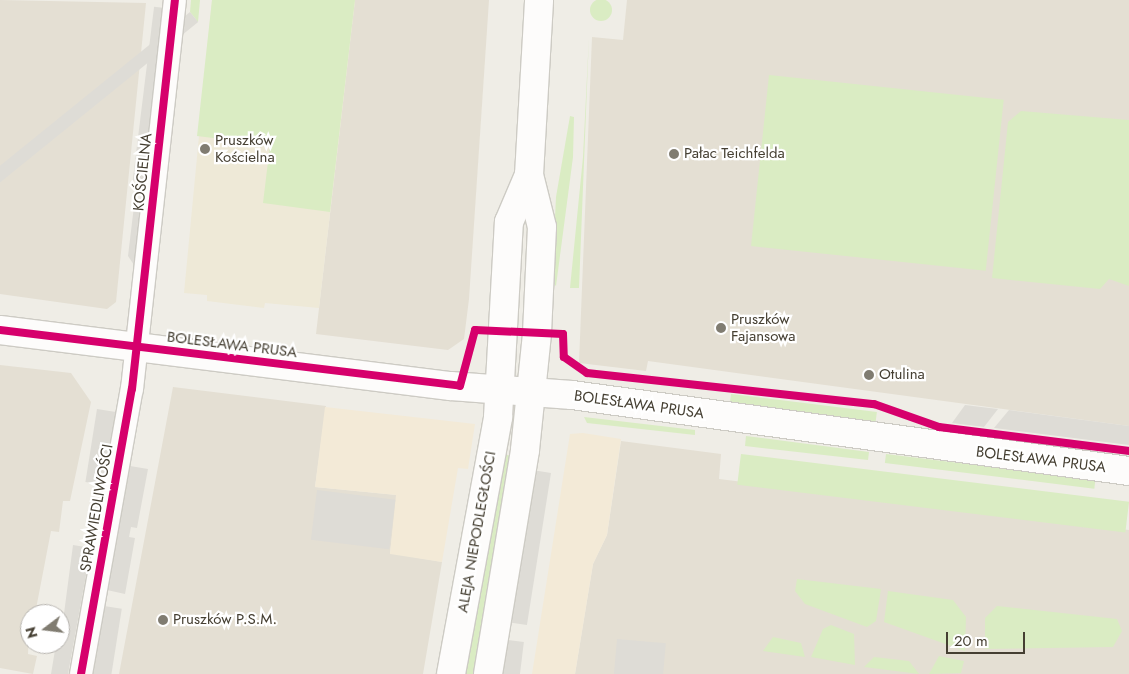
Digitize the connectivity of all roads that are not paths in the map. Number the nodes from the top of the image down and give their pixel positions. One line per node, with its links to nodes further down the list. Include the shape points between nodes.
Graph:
1 (174, 0): 5 (street, KOŚCIELNA)
2 (539, 0): 3 (street)
3 (529, 175): 6 (street, ALEJA NIEPODLEGŁOŚCI, via 508,222); 7 (street, via 542,227)
4 (0, 330): 5 (street, BOLESŁAWA PRUSA)
5 (138, 347): 6 (street, BOLESŁAWA PRUSA); 9 (street, SPRAWIEDLIWOŚCI)
6 (500, 389): 7 (street, BOLESŁAWA PRUSA); 10 (street, ALEJA NIEPODLEGŁOŚCI)
7 (532, 390): 8 (street, BOLESŁAWA PRUSA); 11 (street)
8 (1129, 471)
9 (81, 674)
10 (452, 674)
11 (488, 674)

